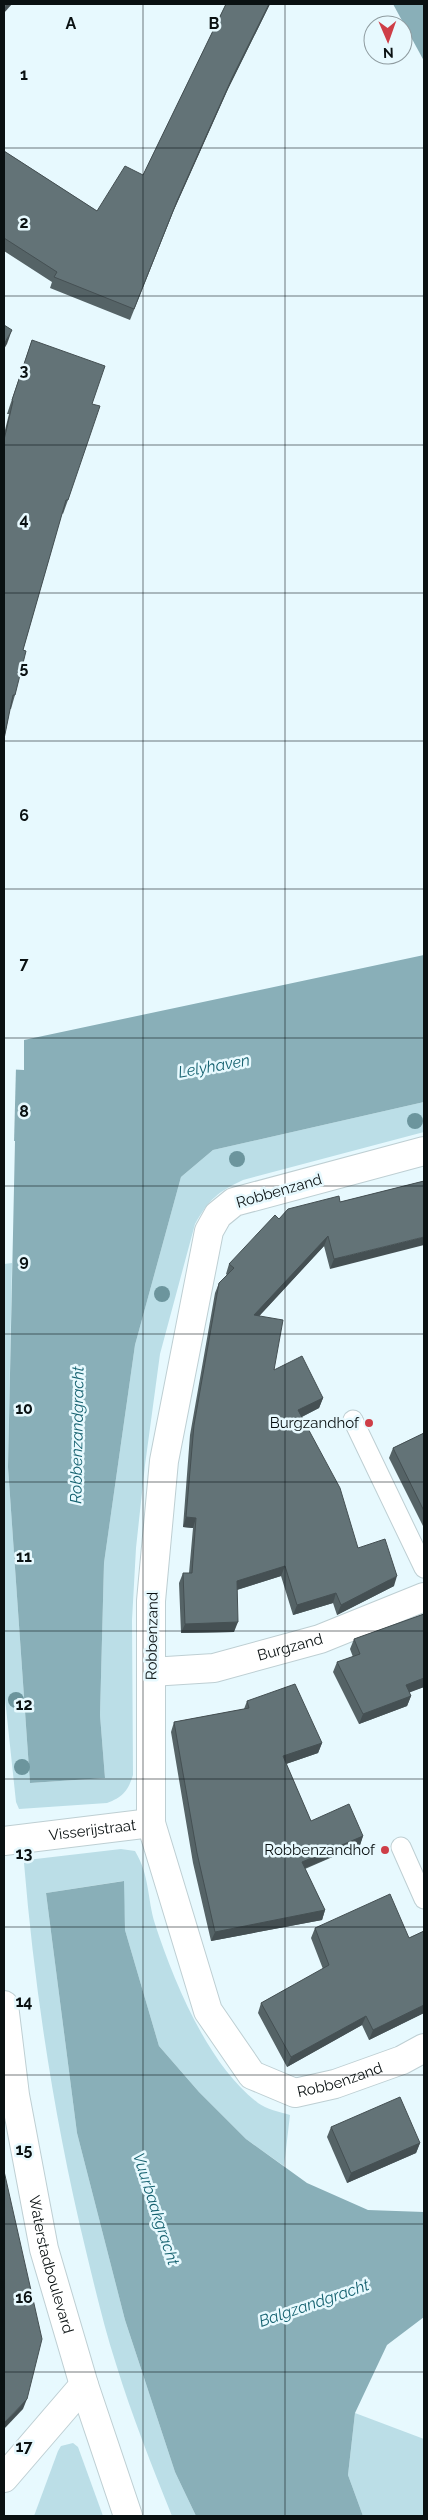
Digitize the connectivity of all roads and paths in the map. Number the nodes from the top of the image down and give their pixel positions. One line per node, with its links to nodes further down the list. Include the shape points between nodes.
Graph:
1 (424, 1151): 5 (street, Robbenzand, via 234,1202 218,1215 209,1231 164,1461 151,1602)
2 (353, 1420): 3 (lane)
3 (424, 1568)
4 (424, 1597): 5 (street, Burgzand, via 320,1638 214,1668)
5 (151, 1672): 6 (street, Robbenzand)
6 (151, 1823): 7 (street, Visserijstraat); 11 (street, Robbenzand, via 208,2011 252,2075 295,2094 335,2084 402,2060)
7 (4, 1841)
8 (401, 1847): 9 (lane)
9 (424, 1899)
10 (4, 2005): 12 (street, Waterstadboulevard, via 15,2095 44,2249)
11 (424, 2048)
12 (84, 2385): 13 (street); 14 (street, Waterstadboulevard)
13 (4, 2478)
14 (128, 2516)

